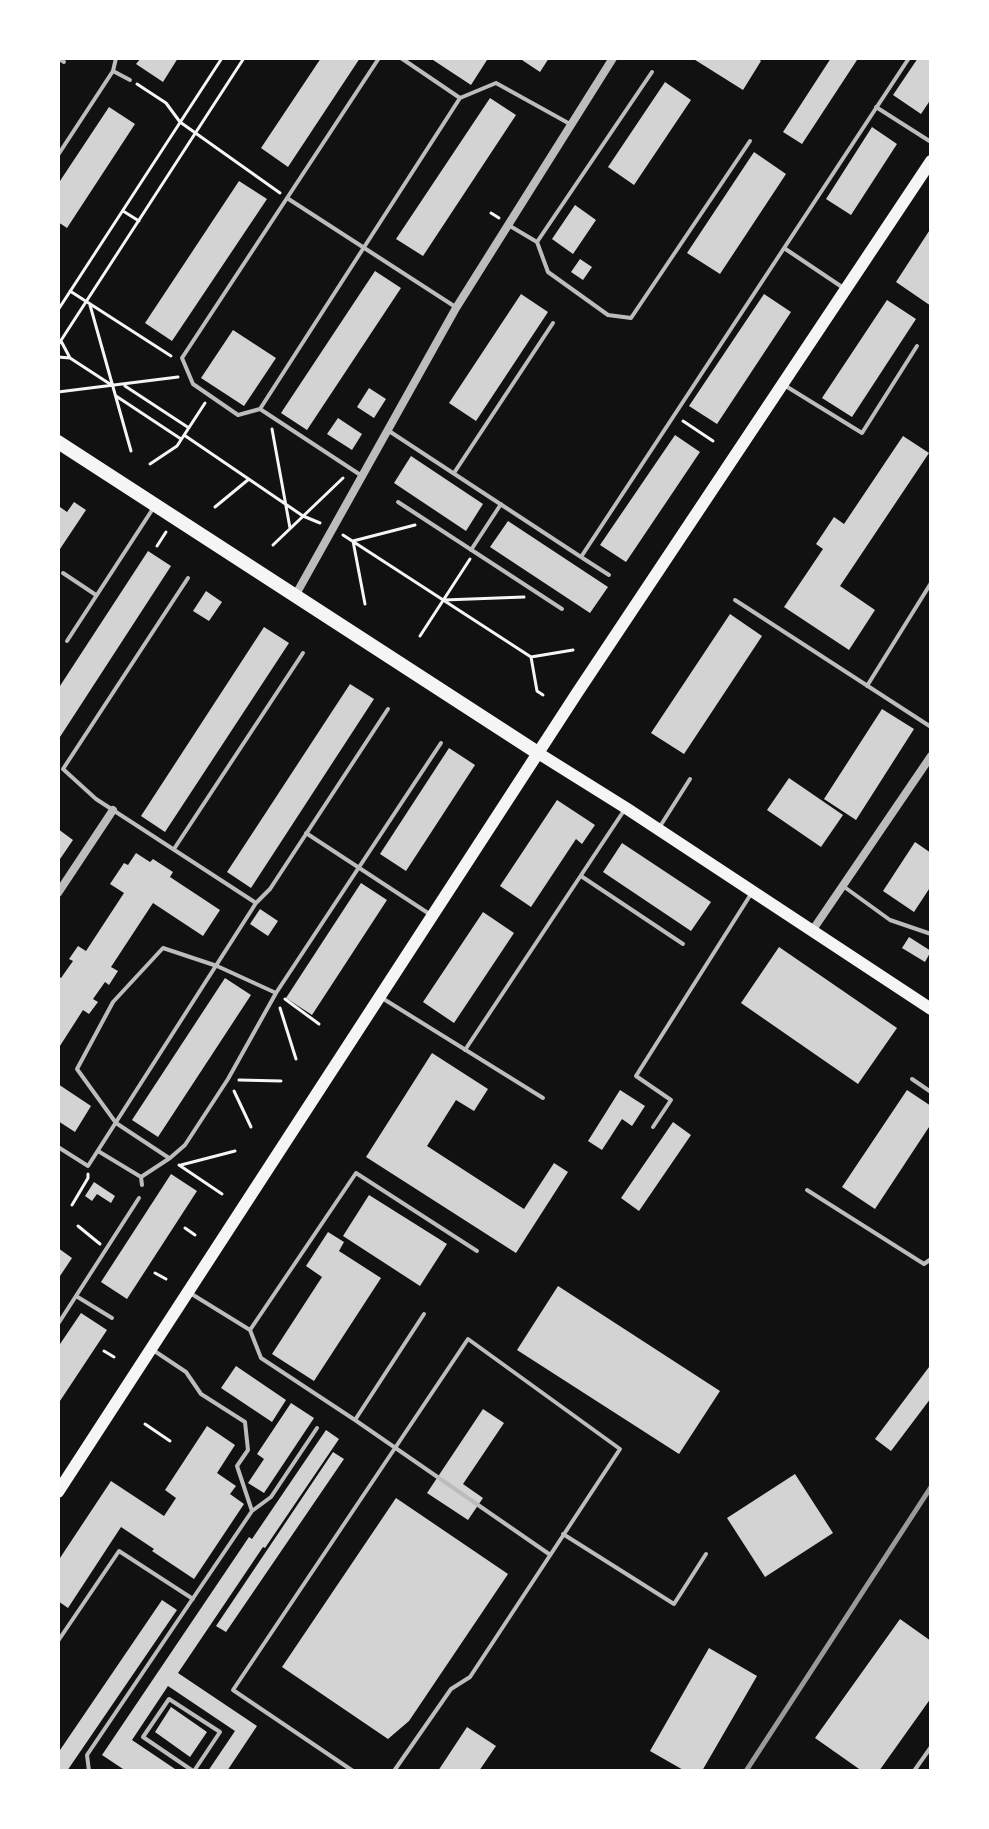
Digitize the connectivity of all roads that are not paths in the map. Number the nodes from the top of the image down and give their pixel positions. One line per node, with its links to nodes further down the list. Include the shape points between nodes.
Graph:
1 (58, 58): 7 (lane)
2 (116, 58): 8 (lane)
3 (379, 58): 18 (lane)
4 (401, 58): 11 (lane)
5 (613, 58): 13 (street)
6 (909, 58): 12 (lane)
7 (64, 62)
8 (113, 71): 10 (lane); 16 (lane)
9 (652, 72): 20 (lane)
10 (130, 80)
11 (460, 98): 13 (lane, via 496,83); 21 (lane)
12 (876, 107): 15 (lane); 22 (lane)
13 (570, 124): 19 (street)
14 (750, 141): 20 (lane, via 631,318 608,315 548,272)
15 (931, 142)
16 (58, 155)
17 (929, 168): 23 (main road)
18 (286, 197): 21 (lane); 28 (lane, via 182,358 193,384 238,415)
19 (509, 225): 20 (lane); 24 (street)
20 (537, 242)
21 (364, 248): 24 (lane); 28 (lane)
22 (784, 248): 23 (lane); 37 (lane)
23 (846, 290): 27 (main road)
24 (456, 308): 29 (street)
25 (553, 323): 31 (lane)
26 (917, 346): 27 (lane, via 862,433)
27 (782, 384): 52 (main road)
28 (260, 409): 32 (lane)
29 (389, 431): 31 (lane); 32 (street)
30 (58, 442): 35 (main road)
31 (454, 473): 34 (lane)
32 (363, 477): 43 (street)
33 (398, 502): 36 (lane)
34 (501, 504): 36 (lane); 37 (lane)
35 (155, 505): 42 (lane); 43 (main road)
36 (471, 550): 45 (lane)
37 (581, 557): 39 (lane)
38 (63, 573): 42 (lane)
39 (609, 575)
40 (188, 578): 56 (lane, via 63,769)
41 (931, 583): 48 (lane)
42 (96, 595): 46 (lane)
43 (295, 596): 52 (main road)
44 (735, 600): 48 (lane)
45 (562, 609)
46 (67, 641)
47 (303, 653): 59 (lane)
48 (867, 686): 50 (lane)
49 (388, 709): 58 (lane)
50 (931, 727)
51 (441, 743): 60 (lane)
52 (538, 753): 55 (main road); 66 (main road)
53 (931, 756): 62 (street)
54 (690, 779): 57 (lane)
55 (626, 808): 57 (main road); 61 (lane)
56 (113, 810): 59 (lane); 64 (street)
57 (658, 830): 63 (main road)
58 (306, 833): 60 (lane); 65 (lane)
59 (174, 849): 65 (lane)
60 (359, 868): 66 (lane); 71 (lane)
61 (581, 876): 69 (lane); 74 (lane)
62 (843, 886): 67 (street); 68 (lane, via 890,920)
63 (752, 892): 67 (main road); 79 (lane, via 636,1076 671,1100)
64 (58, 893)
65 (256, 903): 70 (lane)
66 (432, 915): 72 (main road)
67 (812, 931): 73 (main road)
68 (931, 934)
69 (683, 944)
70 (217, 966): 71 (lane); 78 (lane); 78 (lane, via 163,948 113,1002 77,1069)
71 (276, 993): 82 (lane, via 228,1079 185,1145)
72 (379, 996): 74 (lane); 89 (main road)
73 (931, 1009)
74 (465, 1050): 77 (lane)
75 (912, 1079): 76 (lane)
76 (931, 1092)
77 (543, 1098)
78 (116, 1123): 81 (lane); 82 (lane)
79 (653, 1127)
80 (58, 1147): 81 (lane, via 88,1166)
81 (98, 1151): 83 (lane)
82 (170, 1158): 83 (lane)
83 (141, 1177): 84 (lane)
84 (142, 1185)
85 (807, 1190): 88 (lane, via 924,1264)
86 (139, 1198): 90 (lane)
87 (477, 1251): 94 (lane, via 356,1173)
88 (931, 1259)
89 (188, 1291): 94 (lane); 95 (main road)
90 (76, 1296): 92 (lane); 93 (lane)
91 (424, 1314): 96 (lane)
92 (112, 1318)
93 (58, 1324)
94 (250, 1330): 96 (lane, via 261,1358)
95 (151, 1349): 99 (main road); 100 (lane, via 186,1372 201,1394 245,1422 248,1450 237,1466)
96 (355, 1420): 98 (lane)
97 (317, 1428): 100 (lane, via 271,1497)
98 (394, 1447): 101 (lane, via 468,1339 620,1449); 102 (lane); 109 (lane, via 233,1690)
99 (58, 1492)
100 (252, 1511): 104 (lane)
101 (563, 1534): 102 (lane); 103 (lane, via 674,1604)
102 (549, 1554): 110 (lane, via 470,1677 451,1689)
103 (706, 1554)
104 (193, 1599): 105 (lane, via 119,1551); 107 (lane, via 87,1755)
105 (58, 1641)
106 (931, 1747): 111 (lane)
107 (89, 1771)
108 (193, 1771): 108 (lane, via 220,1732 169,1699 143,1737)
109 (353, 1771)
110 (394, 1771)
111 (914, 1771)

